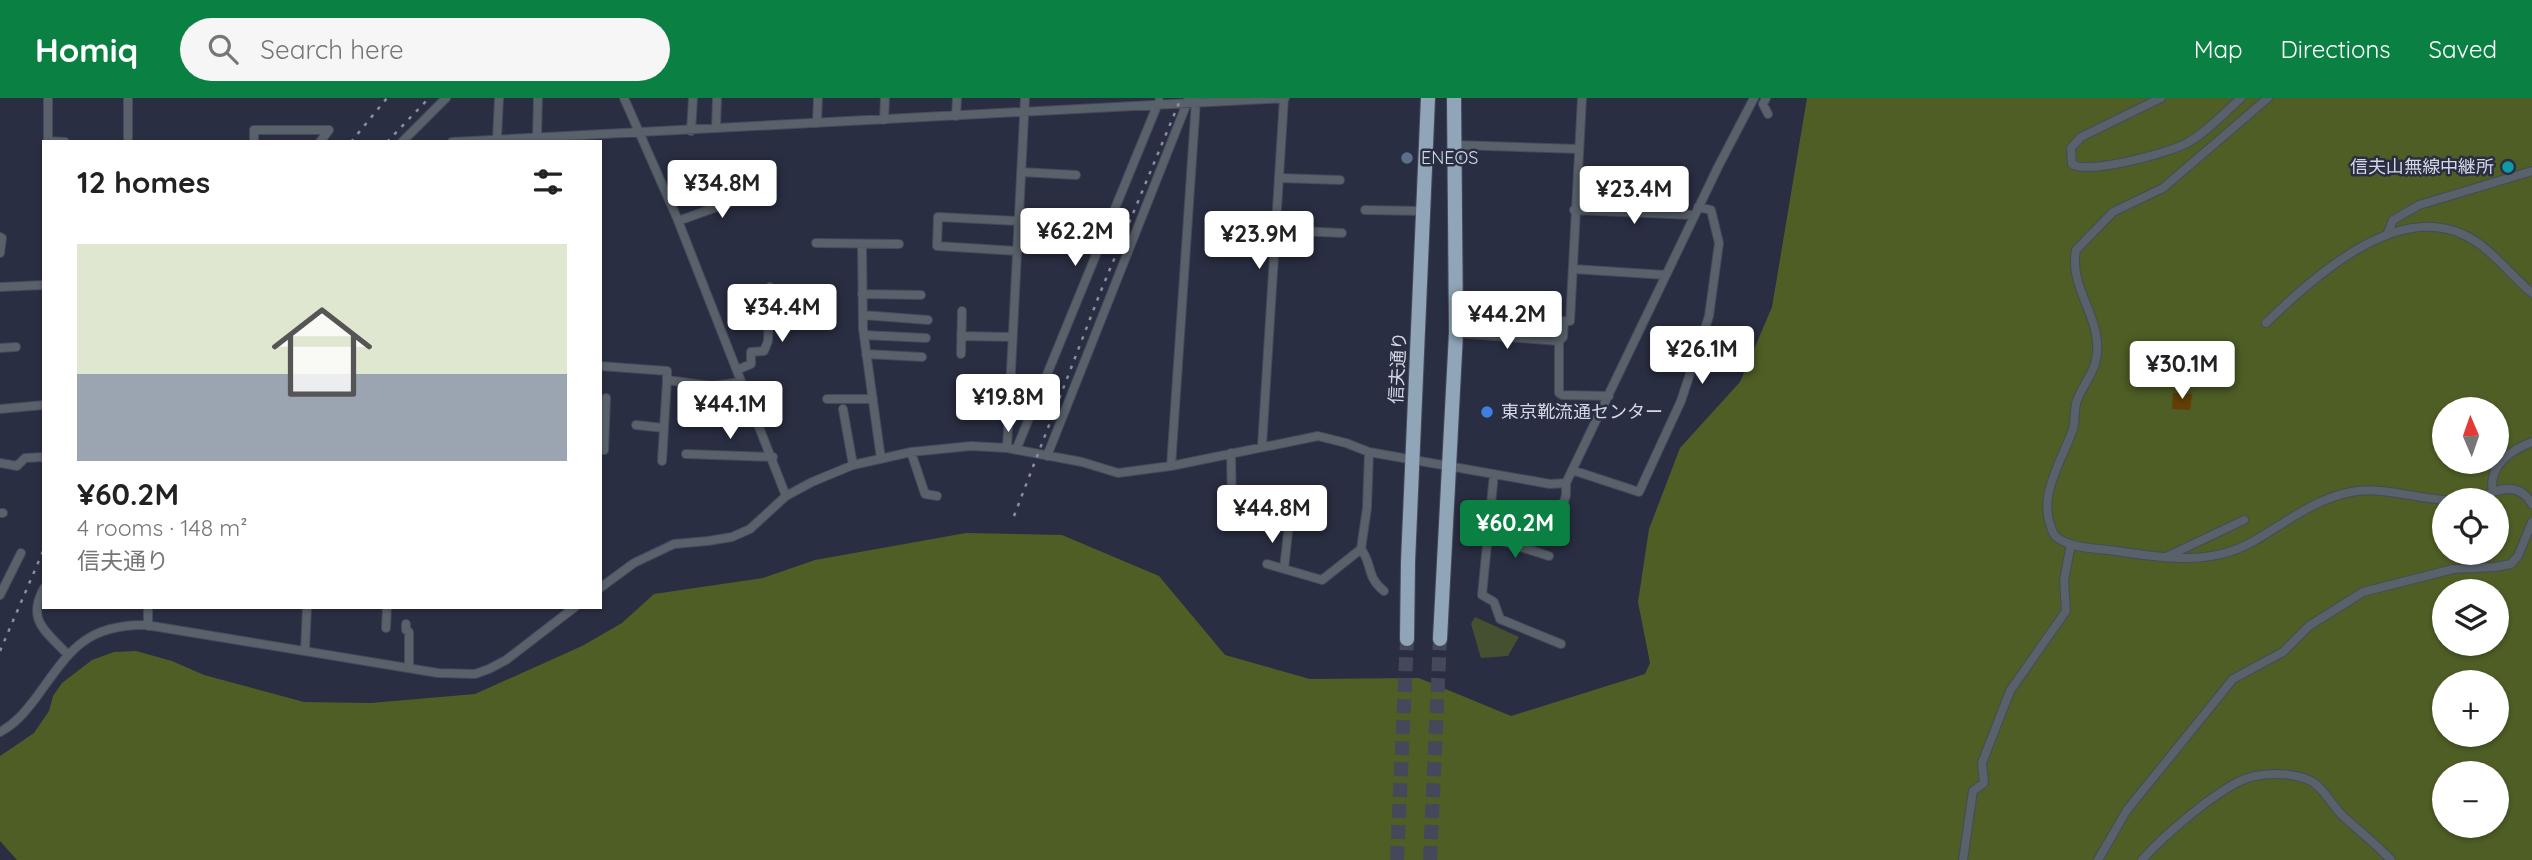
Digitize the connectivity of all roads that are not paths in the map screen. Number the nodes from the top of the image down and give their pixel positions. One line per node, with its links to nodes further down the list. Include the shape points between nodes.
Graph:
1 (48, 98): 34 (street)
2 (128, 98): 35 (street)
3 (446, 98): 38 (street)
4 (499, 98): 39 (street)
5 (538, 98): 32 (street)
6 (624, 98): 31 (street)
7 (693, 98): 30 (street)
8 (717, 98): 29 (street)
9 (818, 98): 28 (street)
10 (885, 98): 27 (street)
11 (957, 98): 26 (street)
12 (1025, 98): 24 (street)
13 (1284, 98): 22 (street); 45 (street)
14 (1428, 98): 50 (highway, 信夫通り)
15 (1454, 98): 40 (highway)
16 (1582, 98): 41 (street)
17 (1754, 98): 51 (street)
18 (1766, 98): 25 (street, via 1763,104)
19 (2161, 98): 20 (street, via 2081,137 2071,148 2072,164 2098,166 2173,149 2195,138)
20 (2241, 98)
21 (2268, 98): 133 (street, via 2164,188 2113,212 2076,250 2075,272 2092,313 2095,363 2076,401 2074,426 2052,480 2047,512 2055,536)
22 (1191, 100): 23 (street); 108 (street); 117 (street)
23 (1159, 101): 24 (street); 102 (street)
24 (1024, 112): 26 (street); 43 (street)
25 (1768, 114)
26 (957, 116): 27 (street)
27 (884, 120): 28 (street)
28 (817, 123): 29 (street)
29 (716, 128): 30 (street)
30 (691, 131): 31 (street)
31 (639, 133): 33 (street); 52 (street)
32 (537, 137): 33 (street); 39 (street)
33 (580, 138)
34 (48, 140)
35 (128, 140)
36 (254, 140): 37 (street, via 254,130 329,130)
37 (322, 140)
38 (404, 140)
39 (500, 140)
40 (1456, 145): 41 (street); 75 (highway)
41 (1578, 149): 49 (street)
42 (2532, 171): 56 (street, via 2419,205 2393,220)
43 (1021, 172): 44 (street); 53 (street)
44 (1076, 175)
45 (1279, 178): 46 (street); 54 (street)
46 (1340, 180)
47 (761, 195): 52 (street)
48 (1365, 210): 50 (street)
49 (1574, 210): 51 (street); 63 (street)
50 (1423, 211): 112 (highway, 信夫通り)
51 (1696, 211): 64 (street); 118 (street, via 1711,210 1719,243 1700,346 1667,434 1639,492)
52 (678, 220): 87 (street)
53 (1018, 221): 61 (street); 61 (street, via 938,217 937,246)
54 (1276, 230): 55 (street); 101 (street)
55 (1342, 233)
56 (2386, 236): 68 (street, via 2425,228 2462,233); 74 (street, via 2334,264)
57 (0, 237): 62 (street)
58 (816, 243): 59 (street)
59 (862, 244): 60 (street); 69 (street)
60 (899, 244)
61 (1017, 251): 78 (street)
62 (0, 253)
63 (1573, 269): 64 (street); 80 (street, via 1570,321 1564,321)
64 (1666, 275): 90 (street)
65 (42, 285): 66 (street)
66 (0, 287)
67 (770, 287): 87 (street, via 768,341 764,351 751,352 751,364)
68 (2532, 293)
69 (862, 294): 70 (street); 72 (street)
70 (921, 295)
71 (962, 311): 77 (street)
72 (863, 316): 73 (street); 76 (street)
73 (928, 320)
74 (2266, 323)
75 (1456, 333): 80 (street); 116 (highway)
76 (864, 335): 79 (street); 83 (street)
77 (961, 336): 78 (street); 84 (street)
78 (1013, 337): 102 (street)
79 (926, 338)
80 (1559, 341): 90 (street, via 1559,393)
81 (16, 347): 82 (street)
82 (0, 348)
83 (866, 354): 85 (street); 93 (street)
84 (961, 355)
85 (922, 357)
86 (602, 366): 88 (street, via 667,371)
87 (737, 370): 89 (street)
88 (667, 380): 89 (street, via 712,386); 99 (street)
89 (741, 382): 110 (street)
90 (1609, 396): 118 (street)
91 (606, 398): 97 (street)
92 (827, 399): 93 (street)
93 (873, 399): 111 (street)
94 (42, 405): 95 (street)
95 (0, 409)
96 (844, 409): 115 (street)
97 (602, 423): 103 (street)
98 (636, 425): 99 (street)
99 (664, 428): 113 (street)
100 (2532, 442): 121 (street, via 2496,466)
101 (1262, 446): 105 (street, via 1318,436); 106 (street)
102 (1012, 449): 104 (street, via 971,446); 108 (street)
103 (604, 450)
104 (911, 452): 111 (street); 124 (street, via 925,494)
105 (1369, 452): 112 (street); 134 (street)
106 (1231, 453): 117 (street); 127 (street, via 1232,510)
107 (686, 454): 110 (street)
108 (1047, 456): 117 (street, via 1118,473)
109 (42, 457): 114 (street, via 25,458 17,466)
110 (773, 457): 123 (street)
111 (881, 459): 115 (street)
112 (1413, 459): 116 (street); 151 (highway, 信夫通り)
113 (662, 461)
114 (0, 463)
115 (853, 465): 123 (street)
116 (1448, 465): 119 (street); 152 (highway)
117 (1171, 466)
118 (1572, 470): 120 (street)
119 (1494, 474): 120 (street); 132 (street)
120 (1566, 483): 131 (street)
121 (2492, 488)
122 (2509, 489): 126 (street, via 2524,493)
123 (786, 496): 140 (street, via 750,529 732,537 674,544 634,563)
124 (937, 496)
125 (2432, 497): 137 (street, via 2350,492 2301,511 2242,547 2200,558)
126 (2532, 504)
127 (1256, 515)
128 (2244, 520): 137 (street)
129 (2532, 522): 159 (street, via 2511,564 2453,569 2363,592 2309,626 2283,652 2233,678 2127,810)
130 (1289, 523): 139 (street)
131 (1555, 532)
132 (1489, 537): 136 (street); 153 (street, via 1482,595 1494,601 1500,619)
133 (2071, 544): 137 (street); 158 (street, via 2064,580 2066,611 2010,691 1994,727 1982,763 1984,783 1973,791)
134 (1361, 549): 139 (street, via 1322,580); 141 (street, via 1373,582)
135 (20, 553): 143 (street)
136 (1549, 556)
137 (2165, 558)
138 (1267, 564): 139 (street)
139 (1284, 569)
140 (602, 587)
141 (1384, 591)
142 (42, 593): 155 (street, via 36,619)
143 (0, 595)
144 (148, 609): 149 (street)
145 (307, 609): 154 (street)
146 (387, 609): 150 (street)
147 (572, 609): 156 (street, via 489,669 457,675)
148 (406, 624): 156 (street)
149 (148, 626): 154 (street); 155 (street, via 111,628)
150 (386, 628)
151 (1407, 639)
152 (1440, 639)
153 (1561, 644)
154 (305, 651): 156 (street)
155 (67, 654): 157 (street, via 26,711)
156 (409, 668)
157 (0, 732)
158 (1963, 860)
159 (2098, 860)
160 (2142, 860): 161 (street, via 2225,790 2250,777 2268,775 2298,776 2315,783)
161 (2391, 860)

